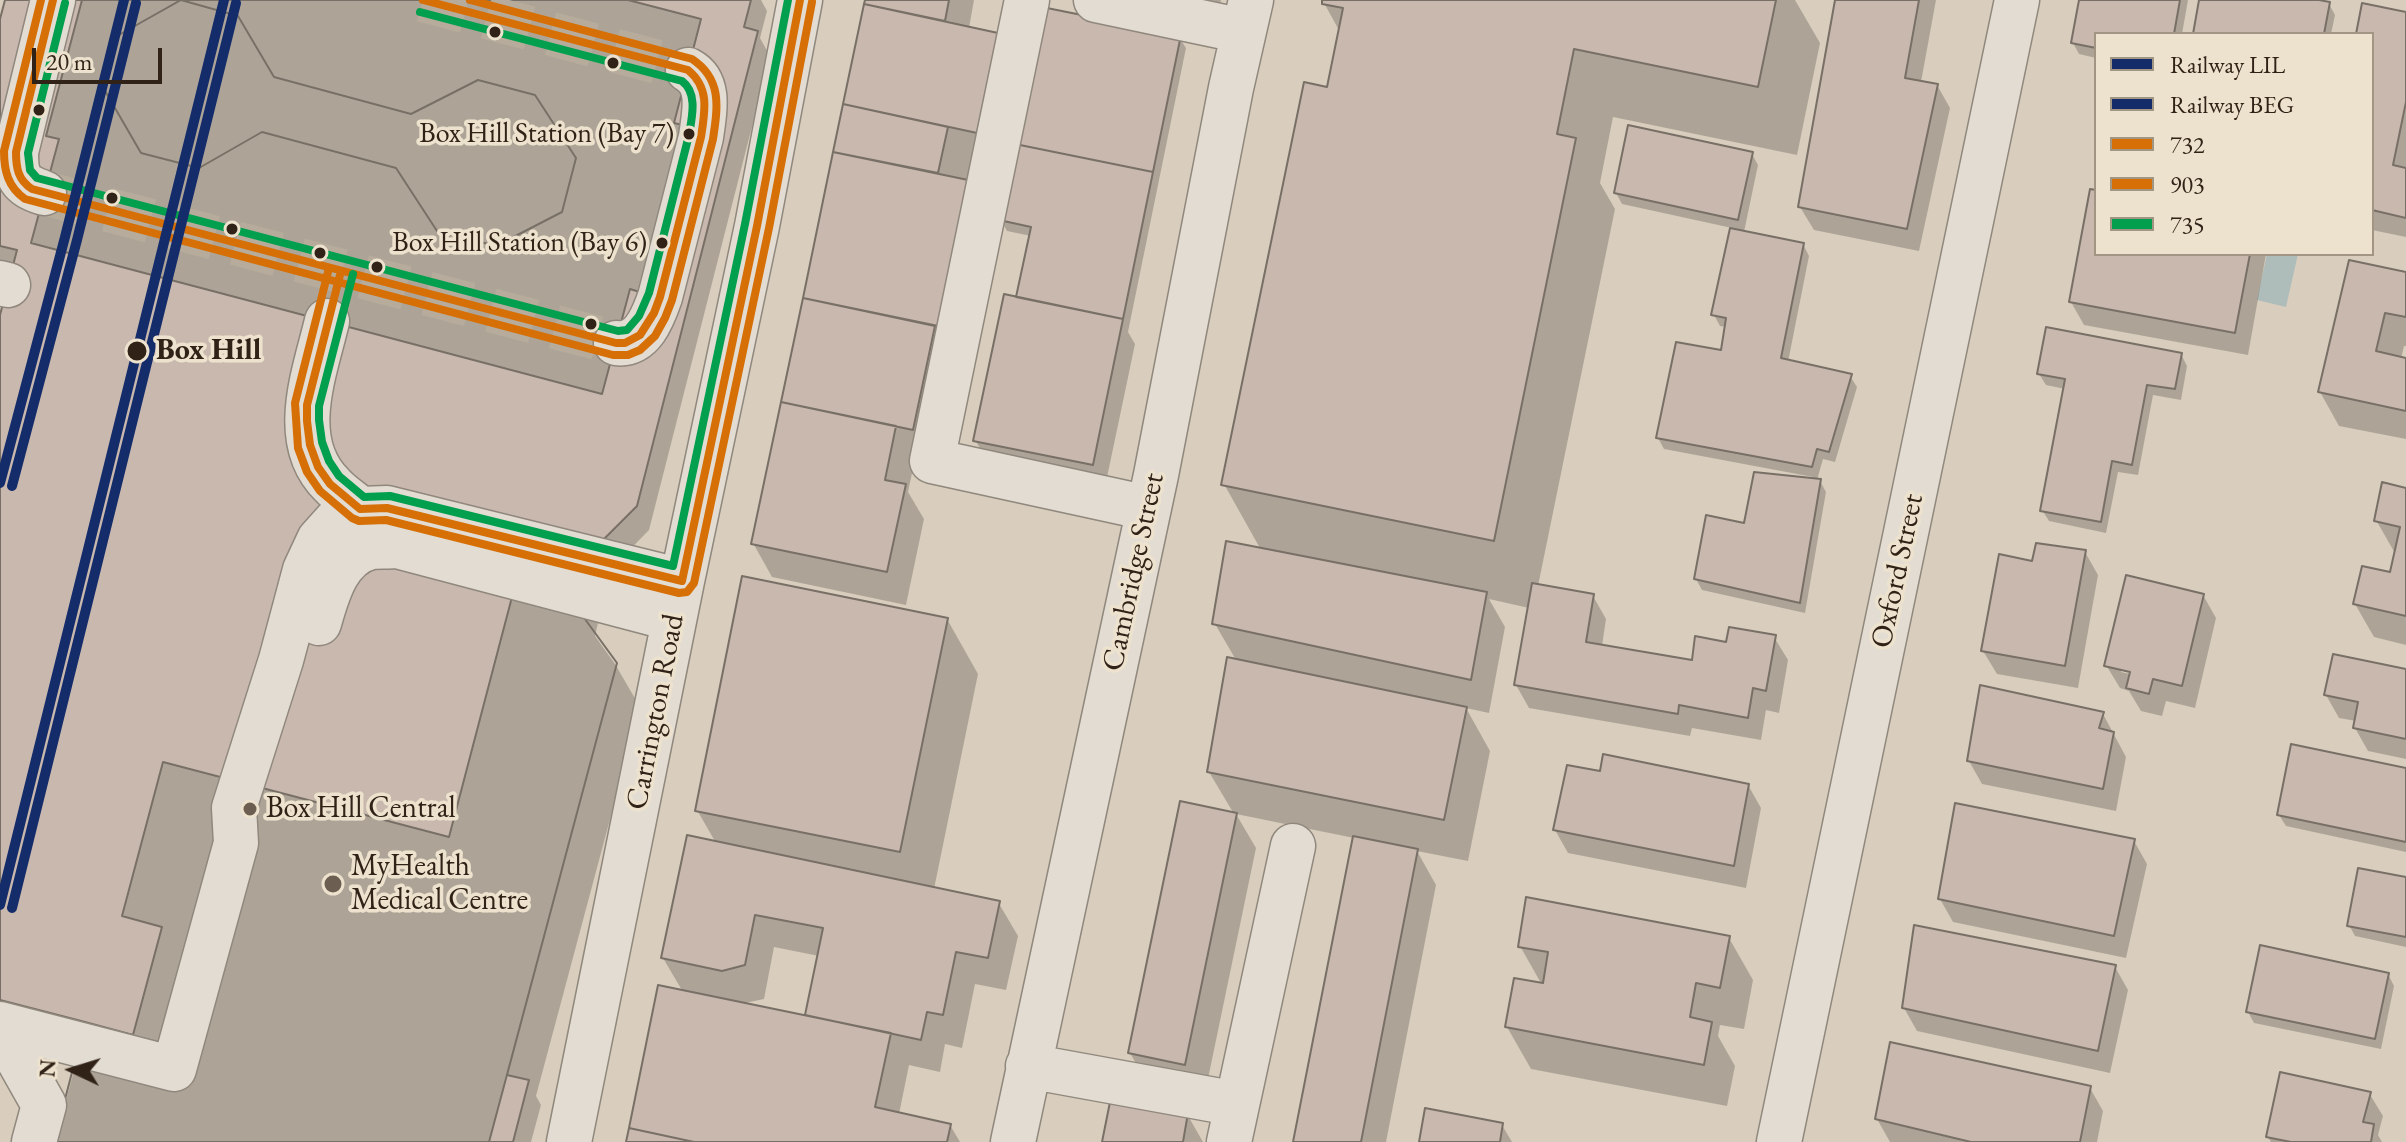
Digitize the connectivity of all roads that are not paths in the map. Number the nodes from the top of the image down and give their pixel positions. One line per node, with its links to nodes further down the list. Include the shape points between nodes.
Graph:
1 (53, 0): 8 (street, via 16,152 21,181)
2 (800, 0): 13 (street, Carrington Road)
3 (1027, 0): 11 (street, via 932,461)
4 (1096, 0): 6 (street)
5 (2017, 0): 23 (street, Oxford Street)
6 (1247, 15): 11 (street, Cambridge Street)
7 (688, 70): 10 (street, via 703,87 704,116 663,284 644,330 630,343)
8 (44, 193)
9 (327, 321): 12 (street, via 307,405 310,445 330,484)
10 (616, 343)
11 (1148, 508): 18 (street, Cambridge Street)
12 (360, 509): 13 (street, via 387,508); 14 (street, via 336,521 319,540 305,570 234,808)
13 (678, 600): 14 (street, via 397,546 369,547 339,570 328,592 270,791 258,820); 21 (street, Carrington Road)
14 (236, 843): 16 (street, via 174,1069)
15 (1293, 846): 19 (street)
16 (0, 1024)
17 (0, 1033): 20 (street, via 44,1105)
18 (1028, 1066): 19 (street); 22 (street, Cambridge Street)
19 (1233, 1123)
20 (34, 1142)
21 (569, 1142)
22 (1013, 1142)
23 (1779, 1142)

